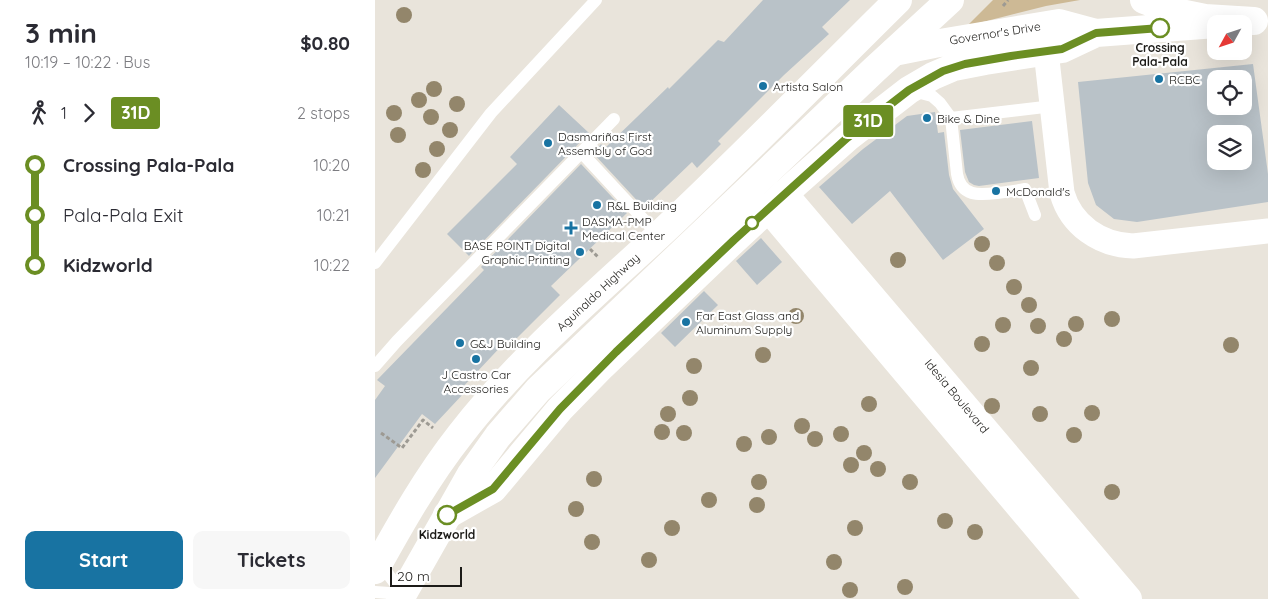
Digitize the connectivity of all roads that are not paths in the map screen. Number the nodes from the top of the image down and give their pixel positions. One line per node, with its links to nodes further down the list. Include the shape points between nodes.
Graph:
1 (596, 0): 19 (lane, via 491,113)
2 (898, 0): 18 (main road, Aguinaldo Highway)
3 (950, 0): 9 (main road)
4 (1144, 0): 5 (main road, via 1205,18)
5 (1261, 20)
6 (1207, 25): 7 (main road, Governor's Drive)
7 (1096, 33): 8 (main road, Governor's Drive, via 1062,49); 9 (main road, Governor's Drive, via 1059,23)
8 (1046, 51): 10 (main road, Governor's Drive, via 954,68); 11 (street)
9 (894, 52): 21 (main road, via 538,390 483,455)
10 (909, 90): 12 (lane, via 932,96); 15 (main road, via 847,138)
11 (1053, 106): 12 (lane); 17 (street, via 1064,201 1077,221 1099,238 1116,244 1142,246)
12 (951, 118): 16 (lane, via 957,174 962,187 979,195 1025,190)
13 (614, 119): 14 (lane)
14 (581, 152): 18 (lane); 20 (lane)
15 (777, 201): 21 (main road, via 577,391 493,489); 25 (main road, Idesia Boulevard); 26 (main road, Idesia Boulevard)
16 (1035, 215)
17 (1268, 231)
18 (658, 235): 22 (main road, Aguinaldo Highway, via 521,365 477,414 424,485)
19 (375, 263)
20 (375, 366)
21 (447, 515): 24 (main road)
22 (377, 564): 24 (lane)
23 (375, 592): 24 (lane)
24 (402, 597)
25 (1098, 599)
26 (1129, 599)

